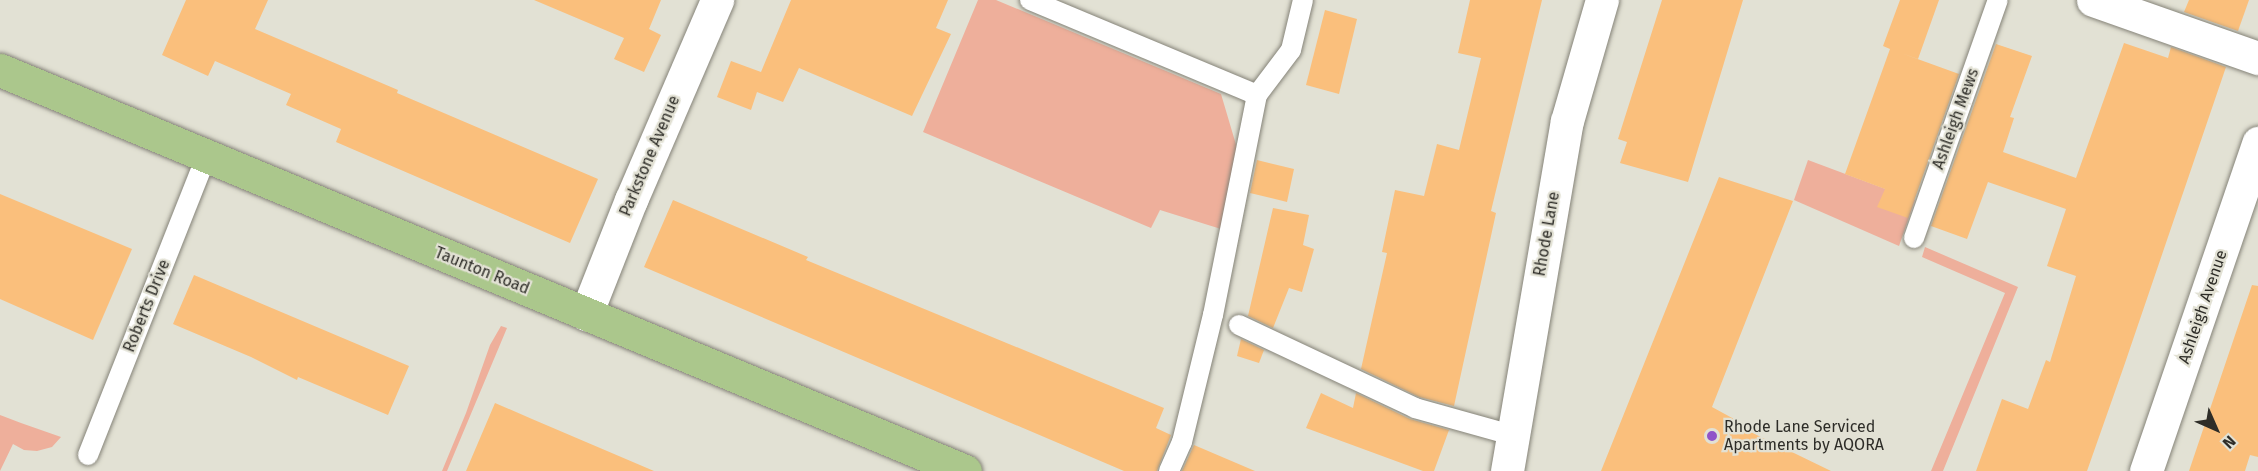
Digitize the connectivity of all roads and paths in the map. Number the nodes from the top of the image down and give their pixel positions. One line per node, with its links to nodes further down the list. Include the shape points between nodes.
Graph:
1 (717, 0): 13 (street, Parkstone Avenue)
2 (1030, 0): 9 (lane)
3 (1303, 0): 9 (lane, via 1291,50)
4 (1602, 0): 15 (street, Rhode Lane, via 1567,121)
5 (1998, 0): 12 (lane, Ashleigh Mews)
6 (2093, 0): 7 (street)
7 (2258, 58)
8 (0, 70): 11 (main road, Taunton Road)
9 (1257, 95): 18 (lane, via 1213,315 1182,442)
10 (2258, 143): 20 (street, Ashleigh Avenue)
11 (206, 157): 13 (main road, Taunton Road); 16 (lane, Roberts Drive)
12 (1914, 238)
13 (586, 314): 17 (main road, Taunton Road)
14 (1239, 325): 15 (lane, via 1415,408)
15 (1512, 435): 19 (street, Rhode Lane)
16 (88, 454)
17 (965, 471)
18 (1169, 471)
19 (1507, 471)
20 (2146, 471)

